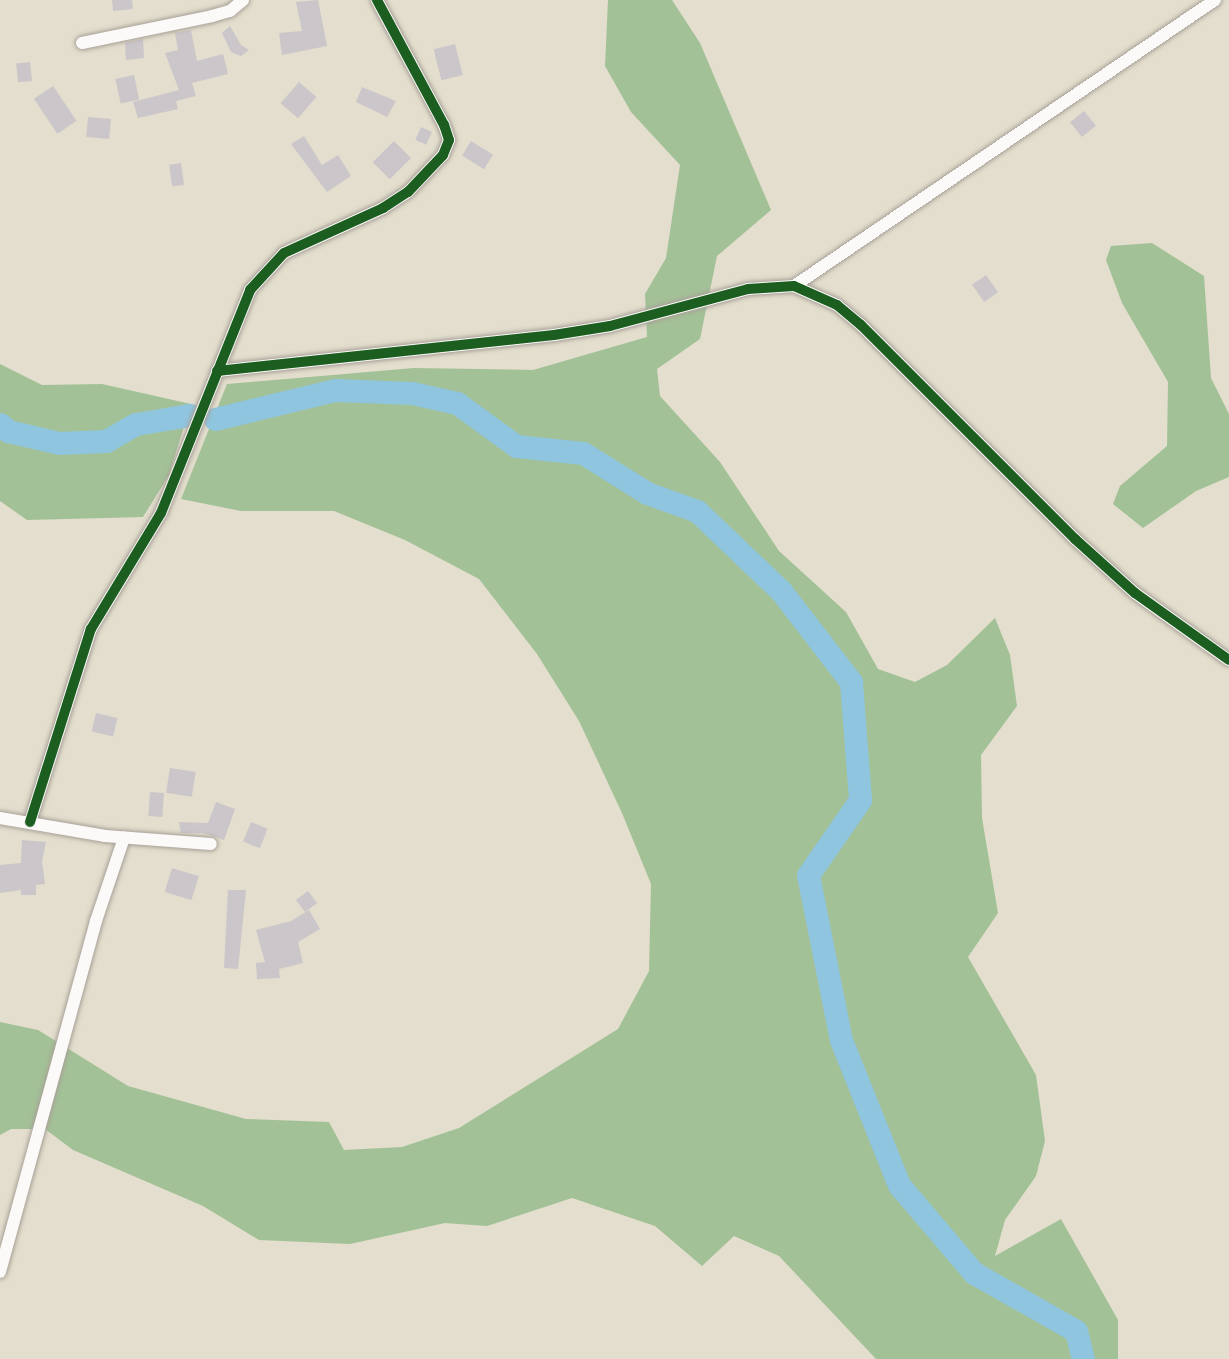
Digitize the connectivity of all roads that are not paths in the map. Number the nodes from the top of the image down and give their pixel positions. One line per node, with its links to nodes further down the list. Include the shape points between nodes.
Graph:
1 (243, 0): 4 (street, via 212,16)
2 (377, 0): 6 (street, via 444,125 449,140 443,155 408,192 383,208 302,243 270,265 250,290)
3 (1215, 0): 5 (street)
4 (82, 43)
5 (794, 286): 6 (street, via 748,289 623,323 554,335); 7 (street, via 837,305 861,325 1075,540 1135,593)
6 (217, 370): 9 (street, via 161,513 91,629)
7 (1229, 660)
8 (0, 818): 9 (street)
9 (30, 822): 10 (street)
10 (124, 838): 11 (street); 12 (street, via 96,922)
11 (211, 844)
12 (0, 1272)

